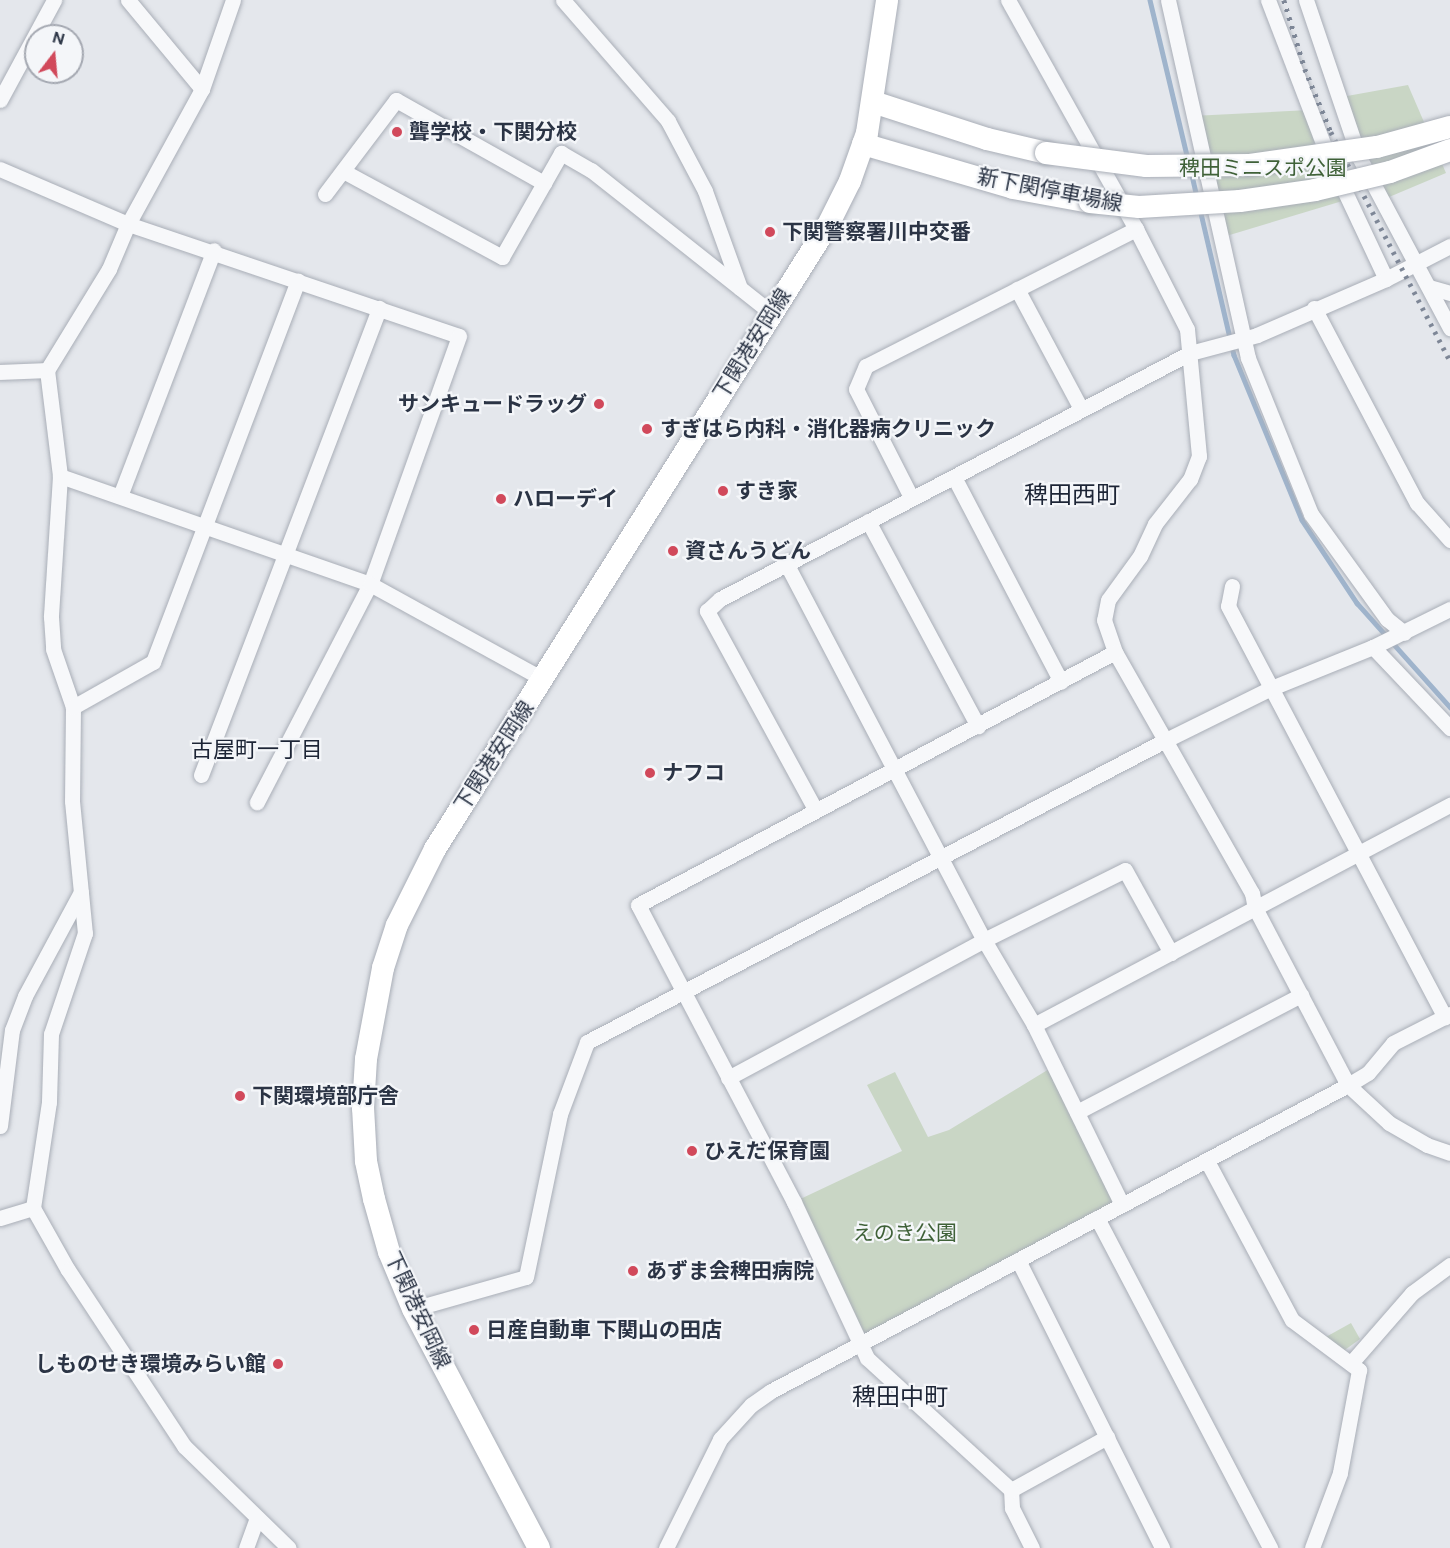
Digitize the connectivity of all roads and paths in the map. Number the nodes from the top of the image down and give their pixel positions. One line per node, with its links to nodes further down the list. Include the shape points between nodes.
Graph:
1 (54, 0): 11 (street)
2 (128, 0): 10 (street)
3 (233, 0): 10 (street)
4 (564, 0): 28 (street, via 668,121 705,190)
5 (887, 0): 12 (main road, 下関港安岡線)
6 (1008, 0): 21 (street)
7 (1168, 0): 35 (street)
8 (1268, 0): 25 (street, via 1324,146)
9 (1306, 0): 24 (street, via 1359,157)
10 (202, 89): 20 (street)
11 (0, 100)
12 (873, 102): 13 (main road, 新下関停車場線, bridge, via 987,139 1046,153 1146,166 1250,165 1377,147); 14 (main road, 下関港安岡線)
13 (1450, 127)
14 (863, 144): 15 (main road, 新下関停車場線, bridge, via 1013,188 1139,207 1240,201 1315,190 1390,172); 33 (main road, 下関港安岡線, via 828,225)
15 (1450, 150)
16 (0, 169): 20 (street)
17 (343, 171): 18 (street, via 396,100); 18 (street, via 502,257); 19 (street)
18 (544, 183): 28 (street, via 561,153 591,170)
19 (325, 194)
20 (128, 224): 23 (street); 37 (street, via 109,269)
21 (1136, 229): 29 (street); 36 (street, via 1187,329)
22 (1450, 246): 24 (street)
23 (214, 250): 26 (street); 42 (street)
24 (1415, 264): 25 (street); 27 (street)
25 (1386, 279): 32 (street)
26 (298, 281): 31 (street); 45 (street)
27 (1429, 287): 30 (street); 34 (street)
28 (740, 289): 33 (street)
29 (1017, 289): 39 (street); 43 (street, via 866,366 856,388)
30 (1450, 293)
31 (379, 308): 47 (street); 49 (street, via 459,336)
32 (1314, 308): 35 (street); 46 (street, via 1417,503)
33 (770, 312): 55 (main road, 下関港安岡線)
34 (1450, 328)
35 (1235, 340): 36 (street); 52 (street, via 1248,358 1311,514)
36 (1190, 353): 39 (street); 54 (street, via 1199,456 1190,478 1155,524 1140,556 1108,600 1104,620)
37 (47, 370): 38 (street); 40 (street)
38 (0, 372)
39 (1081, 409): 41 (street)
40 (60, 476): 42 (street); 58 (street, via 51,617 53,649)
41 (954, 477): 43 (street); 56 (street)
42 (120, 496): 45 (street)
43 (911, 497): 44 (street)
44 (868, 521): 48 (street); 59 (street)
45 (205, 525): 47 (street); 58 (street, via 153,662)
46 (1450, 540)
47 (285, 556): 49 (street); 63 (street)
48 (787, 565): 62 (street); 66 (street, via 720,599 707,611)
49 (370, 584): 55 (street); 64 (street)
50 (1232, 586): 57 (street, via 1228,606)
51 (1450, 609): 52 (street)
52 (1401, 634): 53 (street)
53 (1376, 645): 57 (street); 60 (street)
54 (1115, 652): 56 (street); 61 (street)
55 (543, 679): 89 (main road, 下関港安岡線, via 435,849 397,925 377,997 366,1059 366,1161 389,1251)
56 (1061, 682): 59 (street)
57 (1269, 689): 61 (street); 67 (street)
58 (73, 707): 69 (street, via 72,801)
59 (978, 726): 62 (street)
60 (1450, 728)
61 (1166, 740): 68 (street); 70 (street, via 1252,893)
62 (898, 769): 66 (street); 68 (street)
63 (201, 776)
64 (257, 802)
65 (1450, 805): 67 (street)
66 (815, 810): 73 (street, via 638,905)
67 (1359, 852): 70 (street); 75 (street)
68 (944, 858): 71 (street); 73 (street)
69 (81, 892): 80 (street, via 25,996 12,1030); 84 (street, via 85,933 51,1034 49,1102)
70 (1255, 908): 72 (street); 74 (street)
71 (984, 940): 72 (street, via 1125,870); 76 (street); 77 (street)
72 (1171, 953): 76 (street)
73 (684, 992): 77 (street); 89 (street, via 587,1042 560,1114 526,1277)
74 (1301, 995): 78 (street); 79 (street)
75 (1448, 1016): 78 (street, via 1393,1043 1368,1073)
76 (1034, 1025): 79 (street)
77 (728, 1078): 90 (street)
78 (1348, 1085): 81 (street, via 1389,1123); 82 (street)
79 (1077, 1112): 83 (street)
80 (0, 1126)
81 (1450, 1153)
82 (1207, 1161): 83 (street); 91 (street, via 1292,1320)
83 (1122, 1205): 86 (street)
84 (33, 1208): 85 (street); 94 (street, via 68,1270 184,1446)
85 (0, 1218)
86 (1097, 1218): 87 (street); 101 (street)
87 (1017, 1260): 90 (street); 92 (street)
88 (1450, 1265): 91 (street, via 1412,1293)
89 (413, 1309): 97 (main road, 下関港安岡線)
90 (862, 1342): 93 (street, via 867,1358); 98 (street, via 771,1391 735,1421 706,1461)
91 (1351, 1363): 102 (street, via 1359,1370 1340,1473)
92 (1107, 1437): 93 (street); 100 (street)
93 (1011, 1490): 99 (street, via 1012,1508)
94 (257, 1518): 95 (street); 96 (street)
95 (246, 1548)
96 (289, 1548)
97 (539, 1548)
98 (666, 1548)
99 (1032, 1548)
100 (1162, 1548)
101 (1270, 1548)
102 (1312, 1548)

